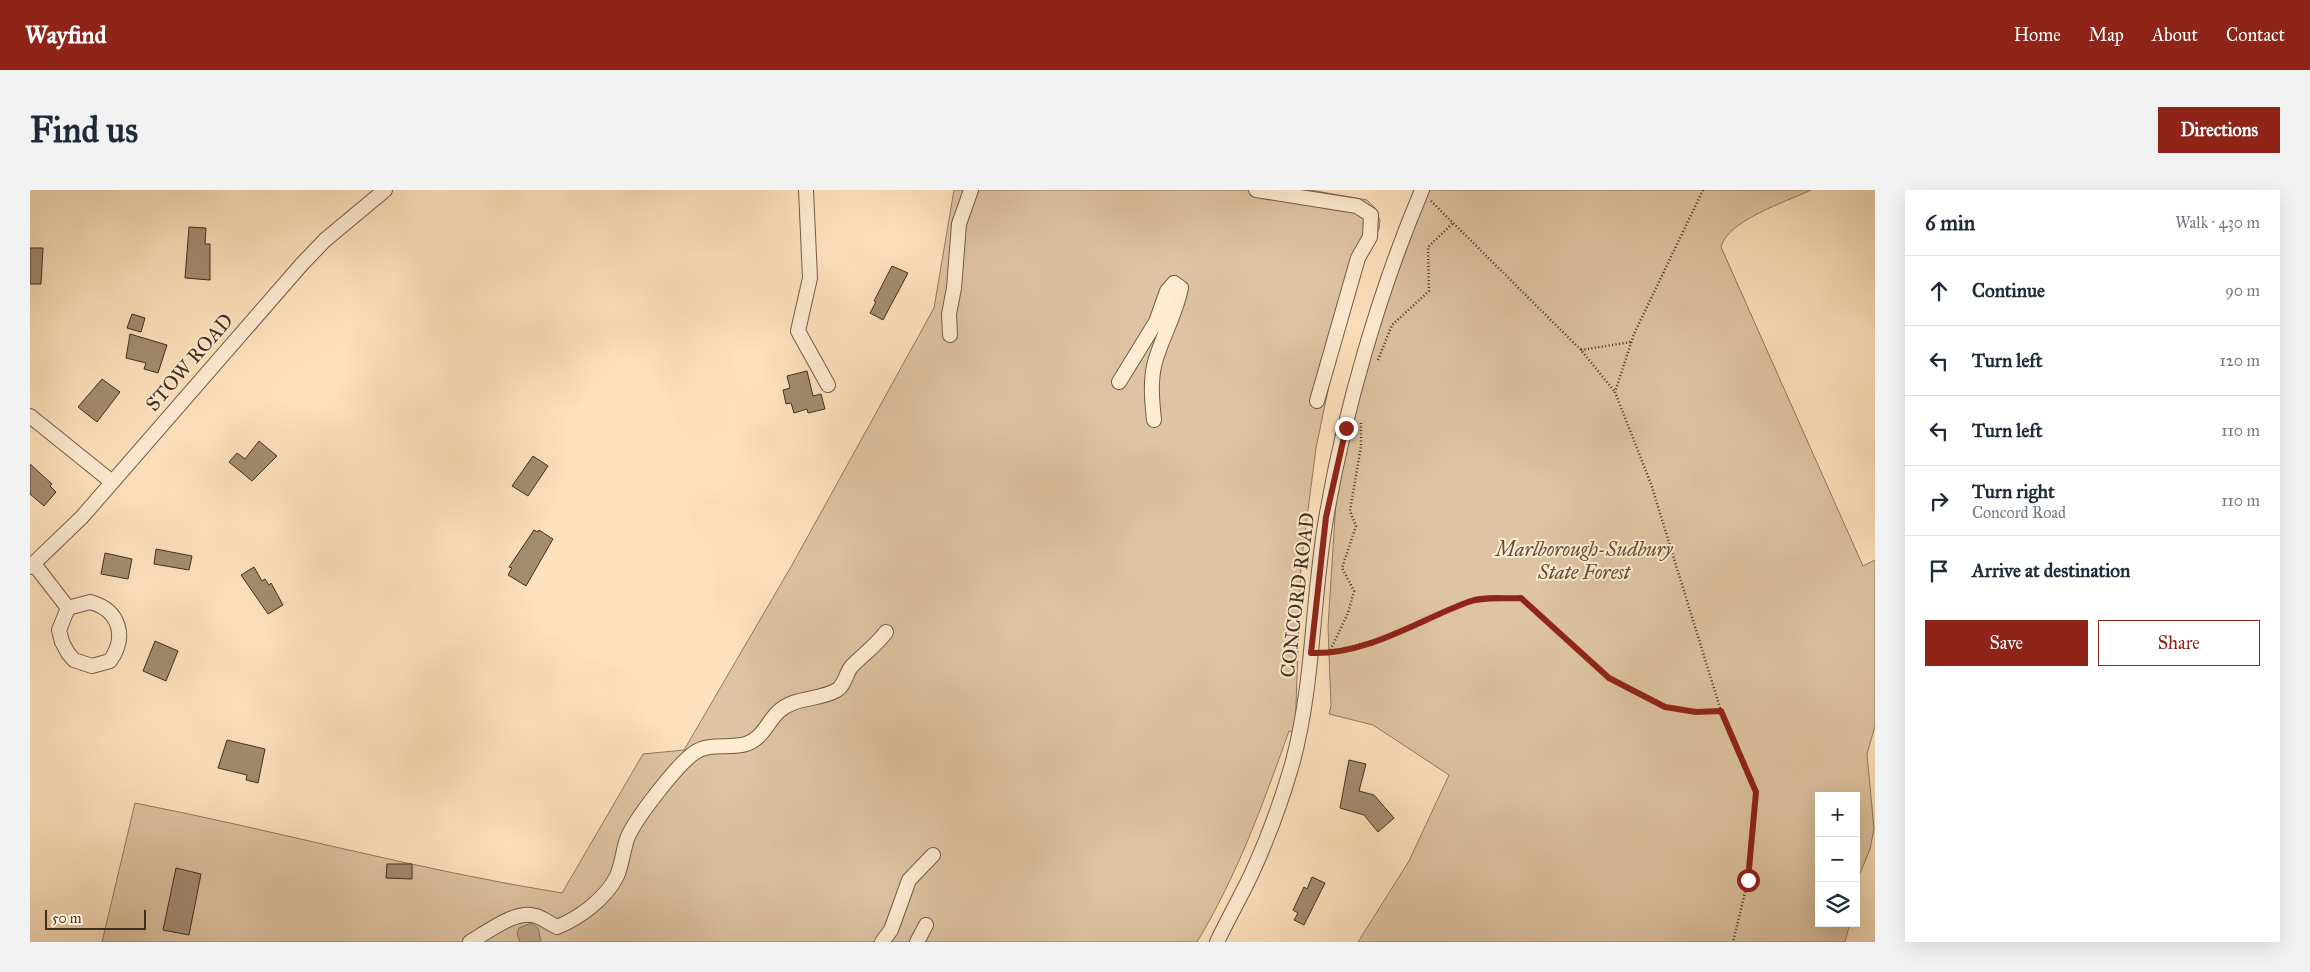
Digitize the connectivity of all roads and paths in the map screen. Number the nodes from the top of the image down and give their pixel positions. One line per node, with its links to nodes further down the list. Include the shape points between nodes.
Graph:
1 (385, 190): 19 (street, STOW ROAD, via 325,240 302,264)
2 (806, 190): 13 (street, via 810,278 798,331)
3 (971, 190): 8 (street, via 959,224 949,314)
4 (1256, 190): 15 (street, via 1357,206 1371,215 1370,237 1358,258)
5 (1703, 190): 9 (path)
6 (1418, 191): 7 (path); 23 (street, CONCORD ROAD, via 1342,443 1326,517)
7 (1453, 223): 10 (path); 11 (path, via 1428,246 1429,291 1392,325)
8 (950, 335)
9 (1631, 342): 10 (path); 14 (path)
10 (1581, 350): 14 (path)
11 (1375, 369)
12 (1118, 382): 17 (street, via 1156,322 1167,291 1174,283 1181,288 1155,362 1151,388)
13 (828, 386)
14 (1615, 392): 25 (path, via 1651,484)
15 (1317, 401)
16 (30, 416): 19 (street)
17 (1154, 420)
18 (1361, 420): 24 (path, via 1361,446 1350,511 1356,526 1342,568 1354,591 1348,613)
19 (112, 482): 20 (street, STOW ROAD, via 72,528)
20 (32, 565): 21 (street)
21 (68, 608): 21 (street, via 59,630 68,653 74,660 92,666 110,661 120,645 113,616 99,604 90,602)
22 (886, 632): 28 (street, via 875,647 851,668 839,689 794,701 778,712 763,733 746,744 722,744 695,752 641,814 627,839 618,875 588,909 558,927 536,916 518,917 496,925)
23 (1311, 653): 24 (path); 31 (street, CONCORD ROAD, via 1300,729 1285,788 1252,874)
24 (1329, 653): 25 (path, via 1399,633 1470,601 1521,598 1609,678 1665,707 1696,712)
25 (1721, 711): 32 (path, via 1756,792 1748,880)
26 (934, 855): 29 (street, via 909,880 891,930)
27 (926, 925): 30 (street)
28 (470, 942)
29 (882, 942)
30 (917, 942)
31 (1217, 942)
32 (1733, 942)

